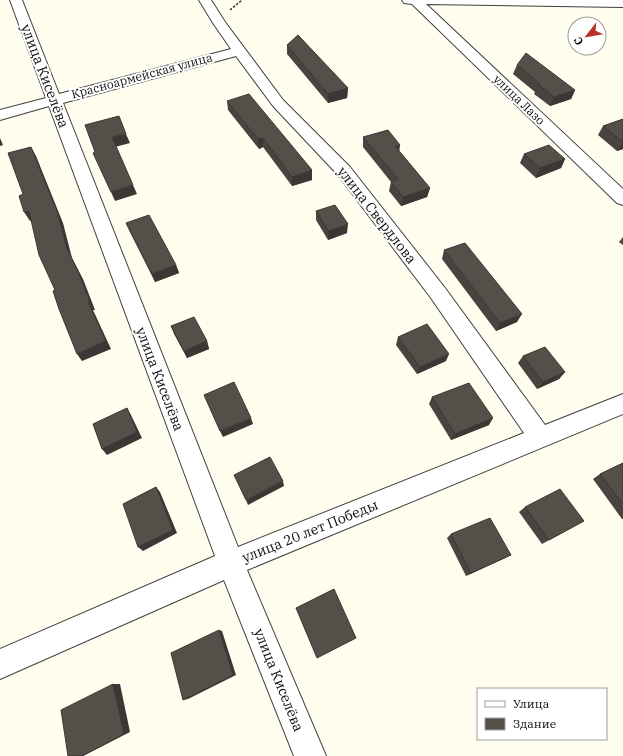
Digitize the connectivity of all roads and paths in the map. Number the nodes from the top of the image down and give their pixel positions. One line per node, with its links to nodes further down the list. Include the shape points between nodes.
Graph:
1 (16, 0): 7 (street, улица Киселёва)
2 (205, 0): 6 (street, улица Свердлова)
3 (401, 0): 4 (street)
4 (415, 0): 5 (street); 9 (street, улица Лазо)
5 (623, 3)
6 (238, 51): 7 (street, Красноармейская улица); 11 (street, улица Свердлова, via 278,103 344,171 438,293)
7 (53, 100): 8 (street, Красноармейская улица); 12 (street, улица Киселёва)
8 (0, 115)
9 (623, 199)
10 (623, 404): 11 (street, улица 20 лет Победы)
11 (540, 437): 12 (street, улица 20 лет Победы)
12 (231, 563): 13 (street, улица 20 лет Победы); 14 (street, улица Киселёва)
13 (0, 664)
14 (310, 756)

